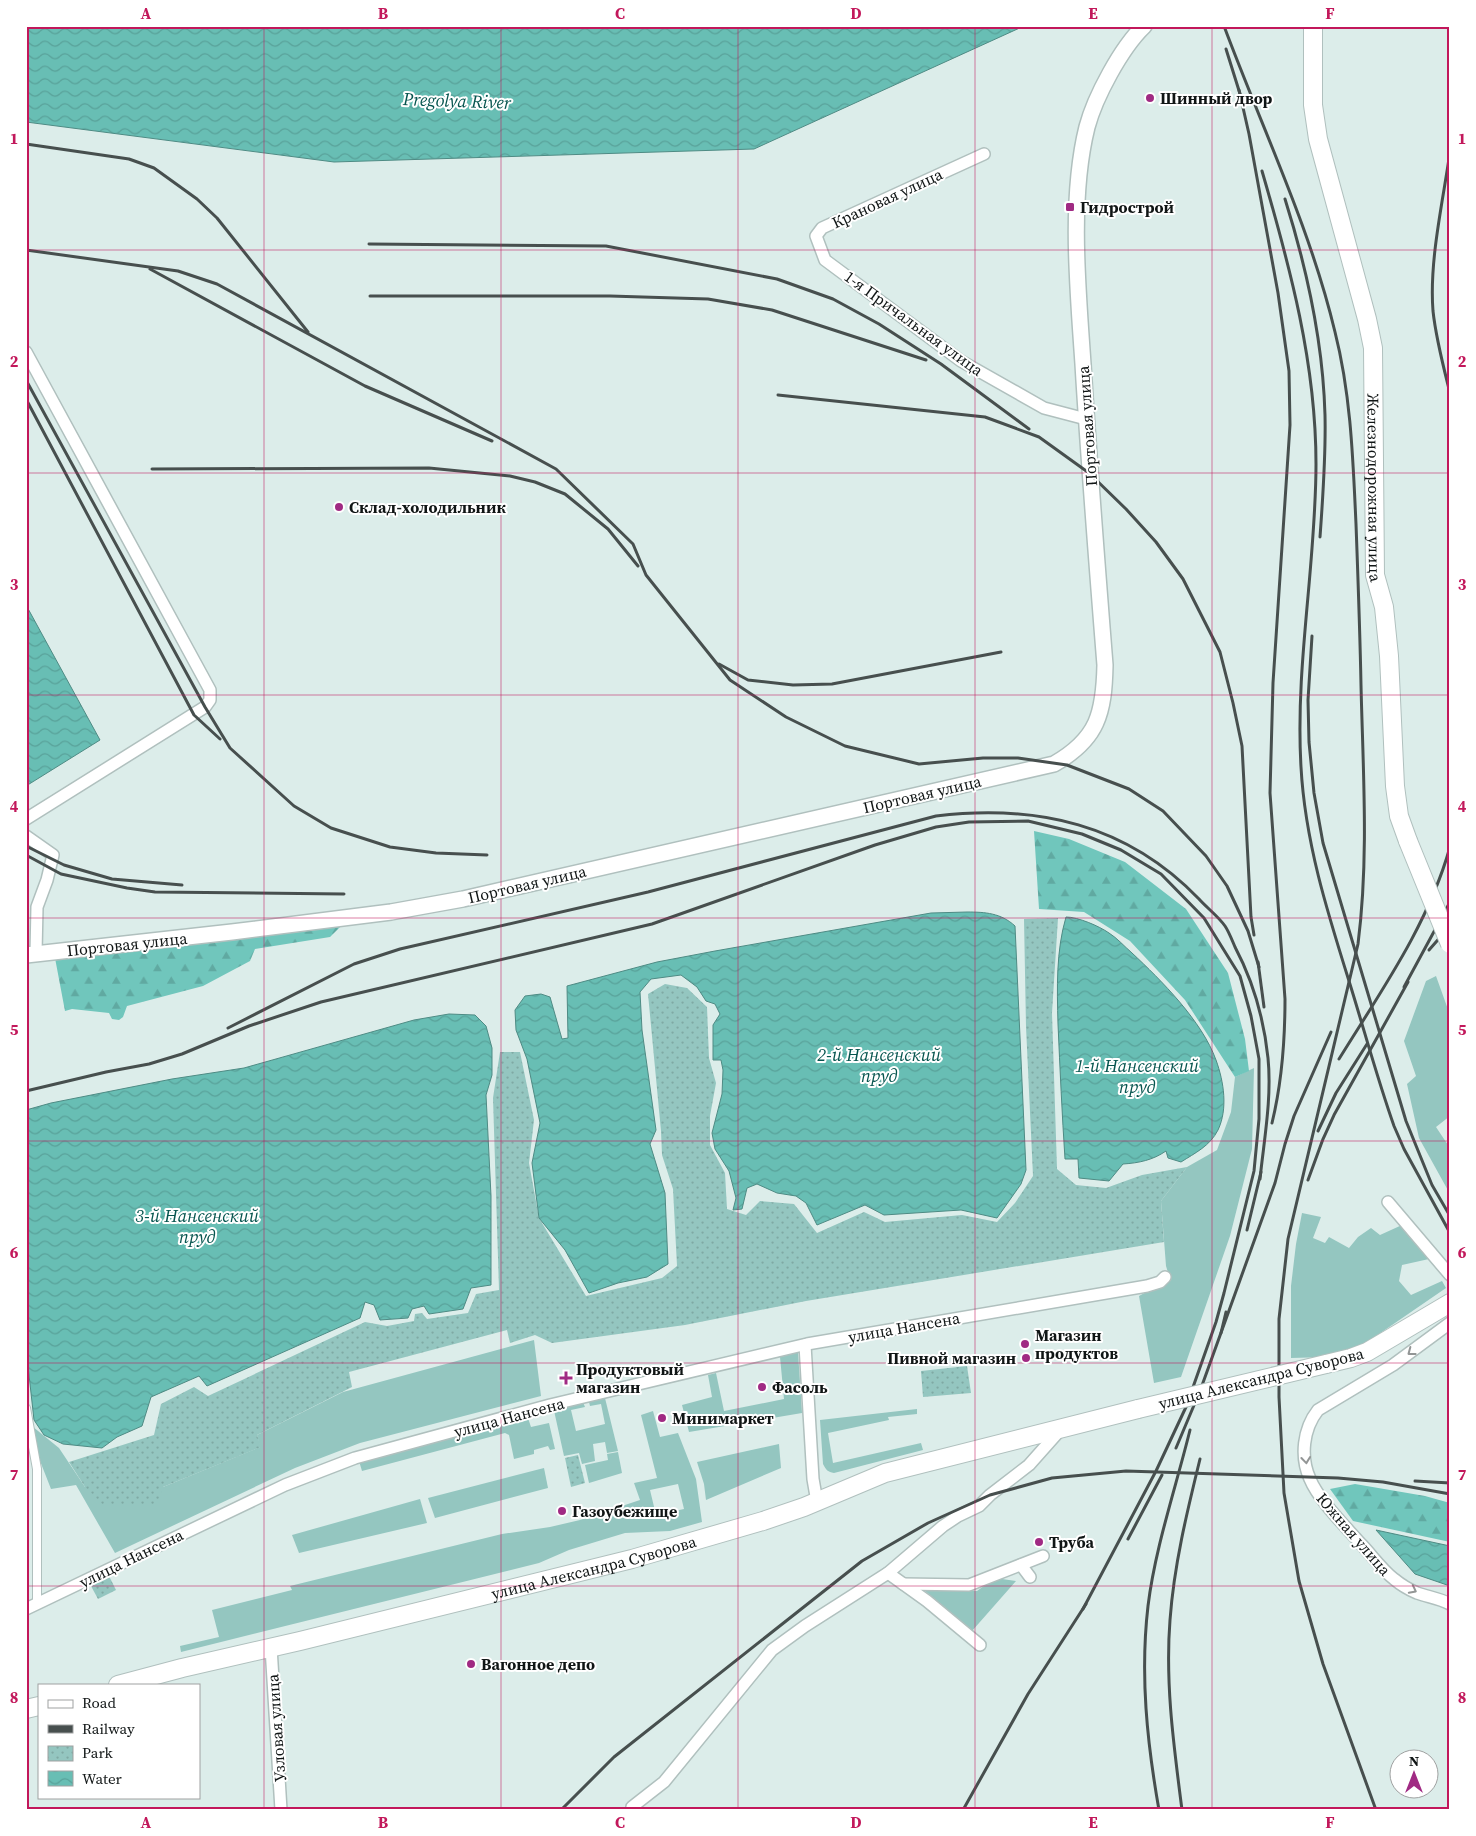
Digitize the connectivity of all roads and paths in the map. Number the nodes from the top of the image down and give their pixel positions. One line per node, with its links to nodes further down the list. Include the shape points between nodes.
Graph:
1 (1144, 26): 6 (main road, Портовая улица, via 1117,63 1095,104 1081,159 1077,227)
2 (1313, 26): 9 (main road, Железнодорожная улица, bridge, via 1313,105 1318,139 1373,348 1376,575 1384,607 1389,656 1394,786 1399,816)
3 (984, 154): 4 (street, Крановая улица, via 822,228 816,236)
4 (825, 260): 6 (street, 1-я Причальная улица, via 961,361 1044,408)
5 (26, 352): 7 (street, via 210,690 210,700 205,708)
6 (1086, 419): 10 (main road, Портовая улица, via 1105,689 1101,712 1092,732 1071,755 1054,764 463,899 391,912)
7 (26, 819)
8 (26, 836): 10 (street, via 52,855 37,907)
9 (1450, 944)
10 (31, 954)
11 (1388, 1202): 12 (street)
12 (1450, 1275)
13 (1165, 1277): 16 (street, улица Нансена, via 1149,1286)
14 (1450, 1303): 18 (main road, улица Александра Суворова, bridge, via 1367,1352 1351,1358)
15 (1450, 1323): 27 (street, Южная улица, one-way to 27, via 1393,1365 1318,1410 1310,1419 1305,1443 1309,1478 1316,1492 1353,1535 1394,1579 1416,1593)
16 (805, 1345): 19 (street); 28 (street, улица Нансена, via 550,1405 355,1458 285,1485)
17 (26, 1408): 28 (street, via 37,1469)
18 (1062, 1428): 19 (main road, улица Александра Суворова, via 885,1473); 22 (street, via 1029,1465 979,1506 943,1526)
19 (817, 1502): 30 (main road, улица Александра Суворова, via 745,1527 632,1559)
20 (1043, 1556): 21 (street)
21 (1022, 1565): 24 (street); 25 (street, via 969,1585)
22 (888, 1573): 26 (street); 32 (street, via 772,1650 664,1782)
23 (941, 1575): 25 (street)
24 (1030, 1577)
25 (928, 1583): 26 (street)
26 (904, 1584): 29 (street)
27 (1450, 1604)
28 (32, 1606)
29 (980, 1645)
30 (271, 1647): 31 (main road, улица Александра Суворова); 33 (street, Узловая улица)
31 (122, 1684)
32 (632, 1806)
33 (281, 1810)

